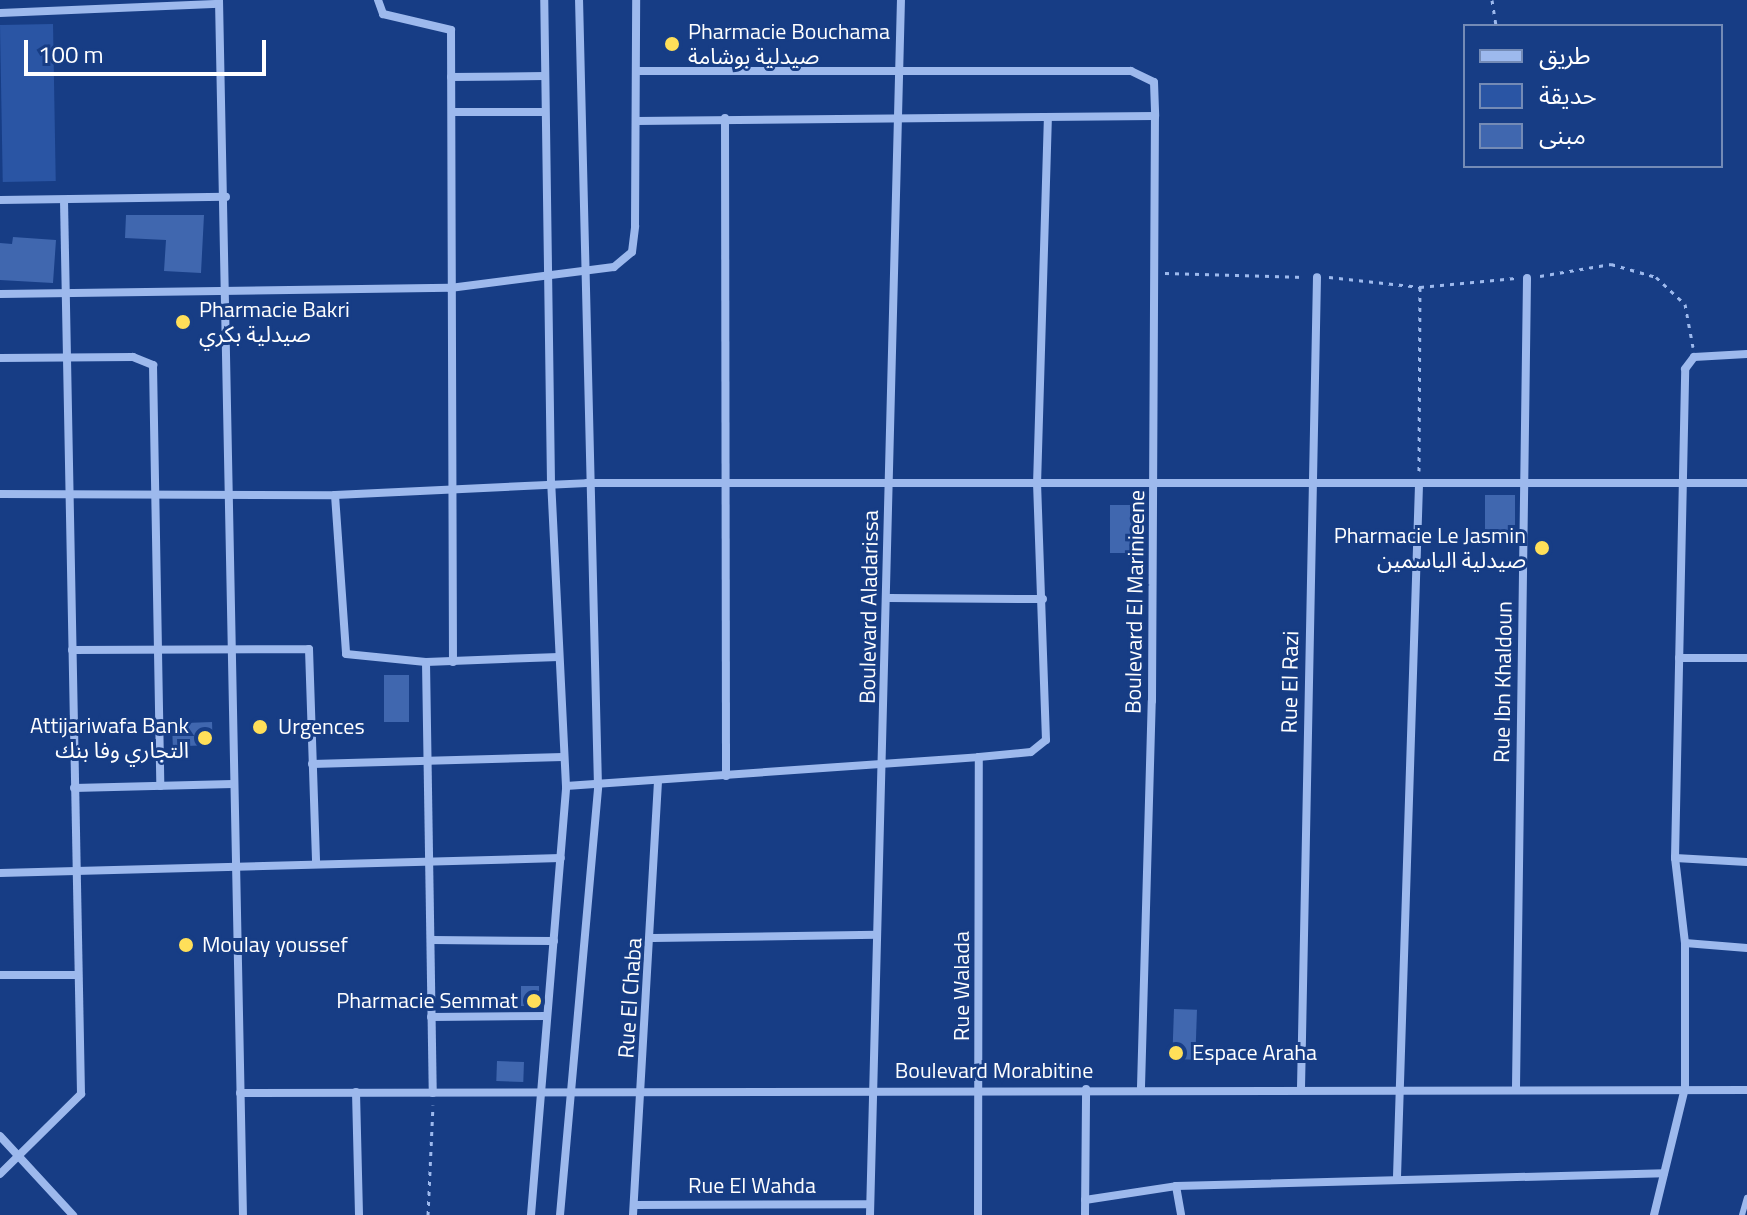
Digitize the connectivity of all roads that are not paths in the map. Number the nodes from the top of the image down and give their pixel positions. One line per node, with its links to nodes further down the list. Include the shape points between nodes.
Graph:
1 (61, 0): 8 (street)
2 (378, 0): 13 (street, via 383,14 447,26)
3 (544, 0): 12 (street)
4 (579, 0): 24 (street)
5 (636, 0): 10 (street)
6 (901, 0): 11 (street, Boulevard Aladarissa)
7 (219, 2): 8 (street); 21 (street)
8 (61, 10): 9 (street)
9 (0, 13)
10 (636, 71): 11 (street); 19 (street)
11 (899, 71): 16 (street, Boulevard El Marinieene, via 1140,73 1154,82); 20 (street, Boulevard Aladarissa)
12 (545, 76): 13 (street); 15 (street)
13 (451, 77): 14 (street)
14 (453, 112): 15 (street); 28 (street)
15 (545, 112): 27 (street)
16 (1155, 116): 17 (street); 35 (street, Boulevard El Marinieene)
17 (1048, 117): 20 (street); 44 (street)
18 (725, 118): 19 (street); 20 (street); 46 (street)
19 (636, 121): 24 (street, via 632,252 614,267)
20 (898, 121): 38 (street, Boulevard Aladarissa)
21 (226, 197): 23 (street); 29 (street)
22 (0, 200): 23 (street)
23 (64, 200): 30 (street)
24 (582, 276): 27 (street); 37 (street)
25 (1317, 277): 39 (street, Rue El Razi)
26 (1527, 278): 41 (street, Rue Ibn Khaldoun)
27 (549, 280): 28 (street); 36 (street)
28 (450, 288): 29 (street); 45 (street)
29 (227, 289): 30 (street); 47 (street)
30 (66, 293): 31 (street); 33 (street)
31 (0, 294)
32 (1747, 354): 42 (street, via 1694,357 1685,369)
33 (67, 357): 34 (street); 48 (street, via 133,357 153,365); 49 (street)
34 (0, 358)
35 (1154, 482): 39 (street); 44 (street); 92 (street, Boulevard El Marinieene)
36 (551, 483): 37 (street); 45 (street); 57 (street)
37 (587, 483): 46 (street); 72 (street)
38 (889, 483): 44 (street); 46 (street); 52 (street, Boulevard Aladarissa)
39 (1312, 483): 40 (street); 95 (street, Rue El Razi)
40 (1419, 483): 41 (street); 93 (street)
41 (1523, 483): 42 (street); 94 (street, Rue Ibn Khaldoun)
42 (1682, 483): 43 (street); 58 (street)
43 (1747, 483)
44 (1037, 485): 53 (street)
45 (450, 486): 51 (street); 61 (street)
46 (730, 487): 67 (street)
47 (225, 490): 48 (street); 51 (street); 56 (street)
48 (153, 491): 49 (street); 55 (street)
49 (69, 492): 50 (street); 54 (street)
50 (0, 494)
51 (335, 495): 60 (street, via 343,651)
52 (889, 598): 53 (street); 65 (street, Boulevard Aladarissa)
53 (1043, 599): 63 (street, via 1046,740 1031,752)
54 (72, 650): 55 (street); 73 (street)
55 (157, 650): 56 (street); 70 (street)
56 (229, 650): 66 (street, via 309,649); 69 (street)
57 (559, 657): 61 (street); 62 (street)
58 (1679, 658): 59 (street); 75 (street)
59 (1747, 658)
60 (426, 662): 61 (street); 64 (street)
61 (453, 662)
62 (563, 757): 64 (street); 71 (street)
63 (979, 757): 65 (street); 97 (street, Rue Walada)
64 (426, 761): 66 (street); 76 (street)
65 (884, 762): 67 (street); 82 (street, Boulevard Aladarissa)
66 (312, 764): 77 (street)
67 (726, 776): 68 (street)
68 (658, 783): 72 (street); 83 (street, Rue El Chaba)
69 (233, 784): 70 (street); 78 (street)
70 (160, 786): 73 (street)
71 (566, 786): 72 (street); 74 (street)
72 (598, 787): 102 (street)
73 (74, 788): 80 (street)
74 (561, 858): 76 (street); 85 (street)
75 (1675, 858): 79 (street); 86 (street)
76 (429, 860): 77 (street); 84 (street)
77 (316, 861): 78 (street)
78 (234, 862): 80 (street); 105 (street)
79 (1747, 862)
80 (79, 870): 81 (street); 89 (street)
81 (0, 873)
82 (877, 935): 83 (street); 99 (street, Boulevard Aladarissa)
83 (653, 938): 104 (street, Rue El Chaba)
84 (432, 940): 85 (street); 91 (street)
85 (554, 941): 90 (street)
86 (1685, 943): 87 (street); 96 (street)
87 (1747, 948)
88 (0, 975): 89 (street)
89 (77, 975): 108 (street, via 79,1101)
90 (547, 1016): 91 (street); 101 (street)
91 (431, 1017): 106 (street)
92 (1141, 1087): 95 (street, Boulevard Morabitine); 98 (street, Boulevard Morabitine)
93 (1405, 1087): 94 (street, Boulevard Morabitine); 95 (street, Boulevard Morabitine); 111 (street)
94 (1516, 1087): 96 (street, Boulevard Morabitine)
95 (1301, 1088)
96 (1685, 1088): 100 (street, Boulevard Morabitine); 109 (street)
97 (980, 1089): 98 (street, Boulevard Morabitine); 99 (street, Boulevard Morabitine); 124 (street, Rue Walada)
98 (1086, 1089): 114 (street)
99 (873, 1090): 104 (street, Boulevard Morabitine); 115 (street, Boulevard Aladarissa)
100 (1747, 1090)
101 (541, 1091): 102 (street, Boulevard Morabitine); 106 (street, Boulevard Morabitine); 120 (street)
102 (571, 1091): 104 (street, Boulevard Morabitine); 121 (street)
103 (356, 1092): 105 (street, Boulevard Morabitine); 106 (street, Boulevard Morabitine); 119 (street)
104 (641, 1092): 116 (street, Rue El Chaba)
105 (240, 1093): 118 (street)
106 (433, 1093)
107 (0, 1136): 108 (street)
108 (19, 1157): 110 (street); 117 (street)
109 (1664, 1173): 111 (street); 127 (street)
110 (0, 1174)
111 (1397, 1177): 112 (street)
112 (1176, 1186): 114 (street); 126 (street)
113 (1747, 1198): 128 (lane)
114 (1085, 1200): 125 (street)
115 (870, 1204): 116 (street, Rue El Wahda); 123 (street, Boulevard Aladarissa)
116 (634, 1205): 122 (street, Rue El Chaba)
117 (73, 1215)
118 (243, 1215)
119 (359, 1215)
120 (531, 1215)
121 (560, 1215)
122 (633, 1215)
123 (870, 1215)
124 (978, 1215)
125 (1085, 1215)
126 (1181, 1215)
127 (1654, 1215)
128 (1742, 1215)

